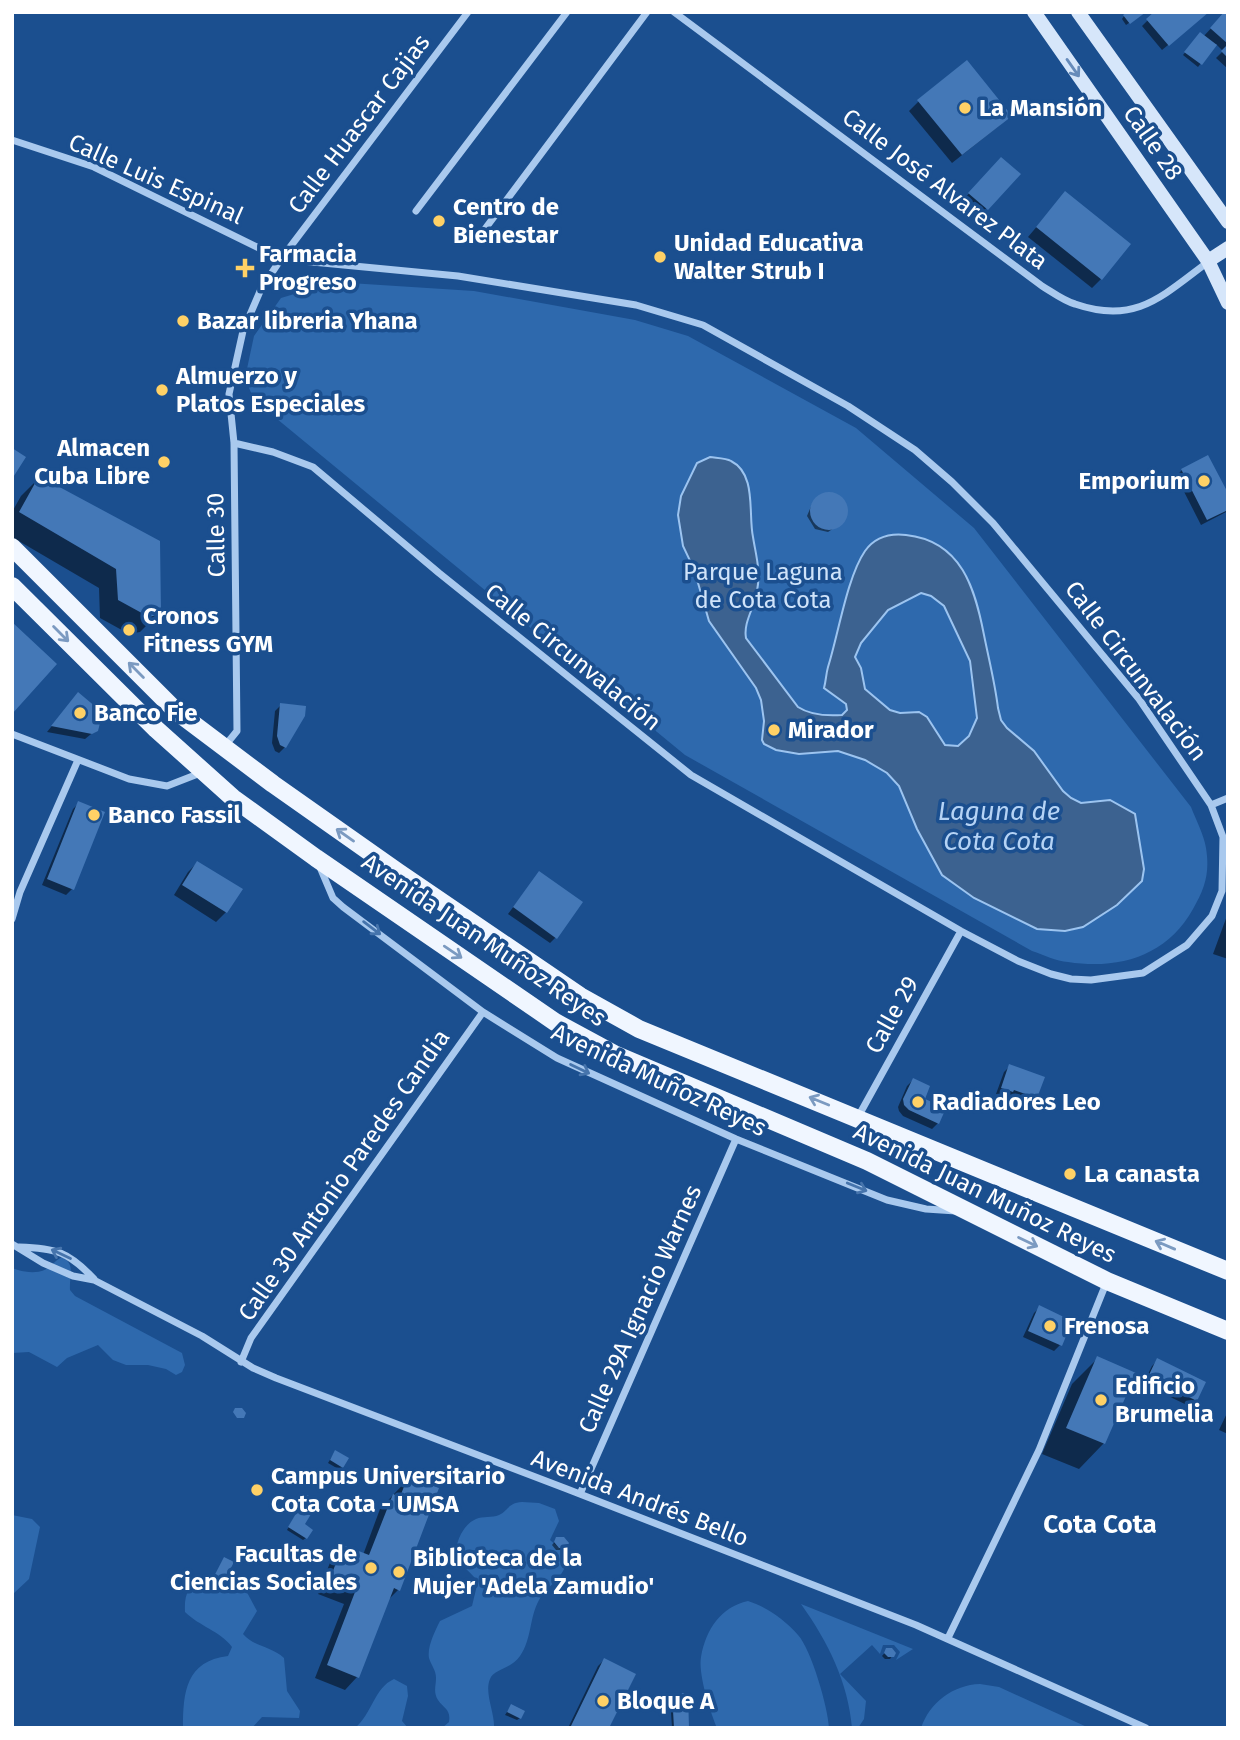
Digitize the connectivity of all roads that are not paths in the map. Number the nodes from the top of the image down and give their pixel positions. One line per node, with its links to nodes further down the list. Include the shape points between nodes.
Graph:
1 (468, 12): 12 (street, Calle Huascar Cajias)
2 (566, 12): 8 (street)
3 (647, 12): 10 (street)
4 (674, 12): 13 (street, Calle José Alvarez Plata, via 1042,286 1074,304 1121,313 1157,300)
5 (1034, 12): 13 (main road, Calle 28, one-way to 13)
6 (1078, 12): 9 (main road, Calle 28)
7 (12, 140): 12 (street, Calle Luis Espinal, via 94,167)
8 (416, 211)
9 (1228, 222)
10 (476, 241)
11 (1228, 248): 13 (main road)
12 (281, 259): 15 (street, via 261,289 243,331 229,394); 23 (street, Calle Circunvalación, via 458,276 636,305 703,325 848,406 915,450 993,523 1139,699)
13 (1208, 261): 14 (main road, Calle 28)
14 (1228, 303)
15 (234, 443): 19 (street, Calle 30, via 237,731); 26 (street, Calle Circunvalación, via 313,467 691,775)
16 (12, 547): 19 (main road, Avenida Juan Muñoz Reyes, one-way to 16, via 176,711)
17 (12, 586): 21 (main road, Avenida Juan Muñoz Reyes, one-way to 21)
18 (12, 734): 20 (street)
19 (224, 747): 21 (main road); 28 (main road, Avenida Juan Muñoz Reyes, one-way to 19, via 639,1028 580,996)
20 (78, 760): 21 (street, via 129,779 167,786); 25 (street)
21 (204, 772): 24 (main road, Avenida Juan Muñoz Reyes)
22 (1228, 798): 23 (street)
23 (1211, 805): 26 (street, Calle Circunvalación, via 1223,837 1224,866 1222,891 1212,916 1187,945 1143,973 1071,979 1018,961)
24 (316, 858): 27 (street, Avenida Muñoz Reyes, one-way to 27, via 332,898); 30 (main road, Avenida Juan Muñoz Reyes, one-way to 30, via 555,1022 614,1054 867,1161)
25 (12, 919)
26 (961, 931): 28 (street, Calle 29)
27 (483, 1012): 29 (street, Avenida Muñoz Reyes, one-way to 29, via 557,1058); 36 (street, Calle 30 Antonio Paredes Candia, via 251,1338)
28 (858, 1117): 32 (main road, Avenida Juan Muñoz Reyes, one-way to 28)
29 (736, 1139): 30 (street, Avenida Muñoz Reyes, one-way to 30, via 887,1200); 37 (street, Calle 29A Ignacio Warnes)
30 (967, 1212): 34 (main road, Avenida Juan Muñoz Reyes, one-way to 34)
31 (16, 1245): 33 (street, Avenida Andrés Bello, via 43,1263); 33 (street, one-way to 31, via 78,1261 49,1248)
32 (1228, 1271)
33 (94, 1280): 36 (street, Avenida Andrés Bello, via 202,1336)
34 (1107, 1281): 35 (main road, Avenida Juan Muñoz Reyes); 38 (street, via 1039,1450)
35 (1228, 1331)
36 (241, 1362): 37 (street, Avenida Andrés Bello)
37 (580, 1494): 38 (street, Avenida Andrés Bello)
38 (948, 1638): 39 (street, Avenida Andrés Bello)
39 (1146, 1728)

